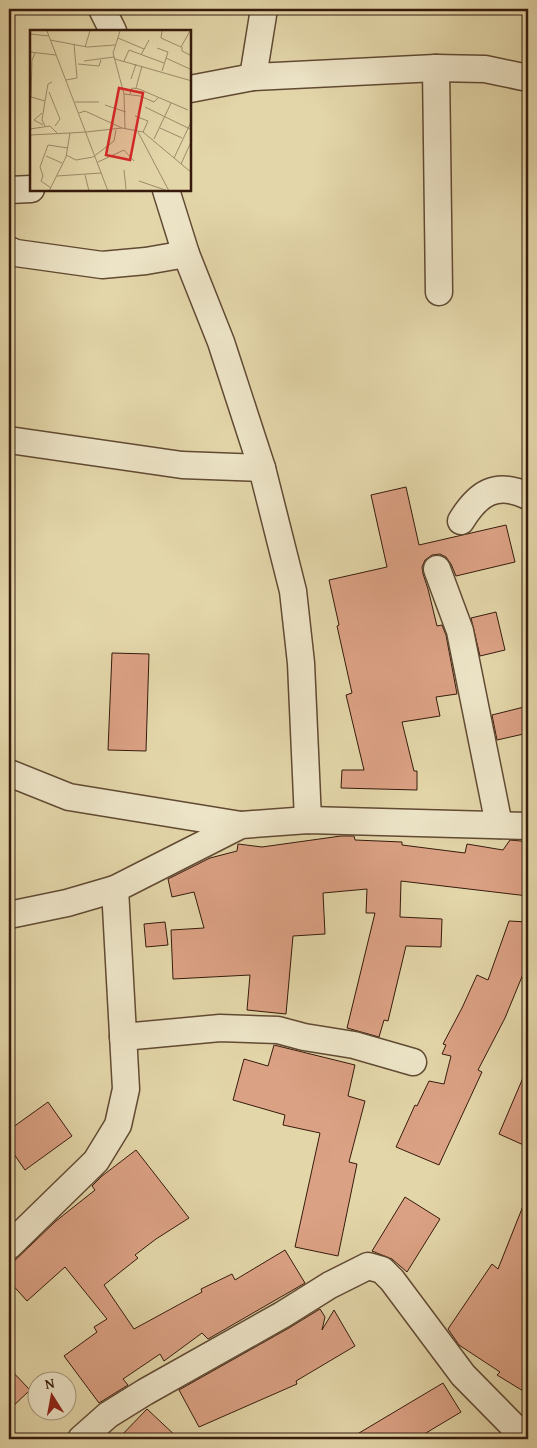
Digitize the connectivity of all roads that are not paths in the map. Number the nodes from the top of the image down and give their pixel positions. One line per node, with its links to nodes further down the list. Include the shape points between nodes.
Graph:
1 (102, 9): 3 (street)
2 (264, 9): 5 (street)
3 (112, 30)
4 (436, 68): 5 (street); 6 (street, via 485,69); 13 (street)
5 (253, 77): 7 (street)
6 (528, 78)
7 (191, 89)
8 (30, 189): 9 (street)
9 (9, 190)
10 (166, 191): 12 (street)
11 (9, 250): 12 (street, via 102,265)
12 (186, 254): 15 (street, via 221,342)
13 (439, 292)
14 (9, 440): 15 (street, via 182,465)
15 (262, 468): 20 (street, via 293,591 301,663)
16 (528, 496): 17 (street, via 507,489 481,496)
17 (461, 521)
18 (437, 569): 22 (street, via 460,631)
19 (9, 773): 21 (street, via 69,797)
20 (308, 820): 21 (street); 22 (street)
21 (241, 825): 24 (street)
22 (499, 825): 23 (street)
23 (528, 826)
24 (115, 889): 25 (street); 26 (street)
25 (9, 915)
26 (123, 1037): 27 (street, via 220,1028 278,1030 354,1045); 28 (street, via 126,1089 118,1125 96,1161)
27 (413, 1062)
28 (9, 1246)
29 (81, 1439): 30 (street, via 108,1415 145,1392 368,1266 382,1270 392,1280 463,1375)
30 (526, 1439)

